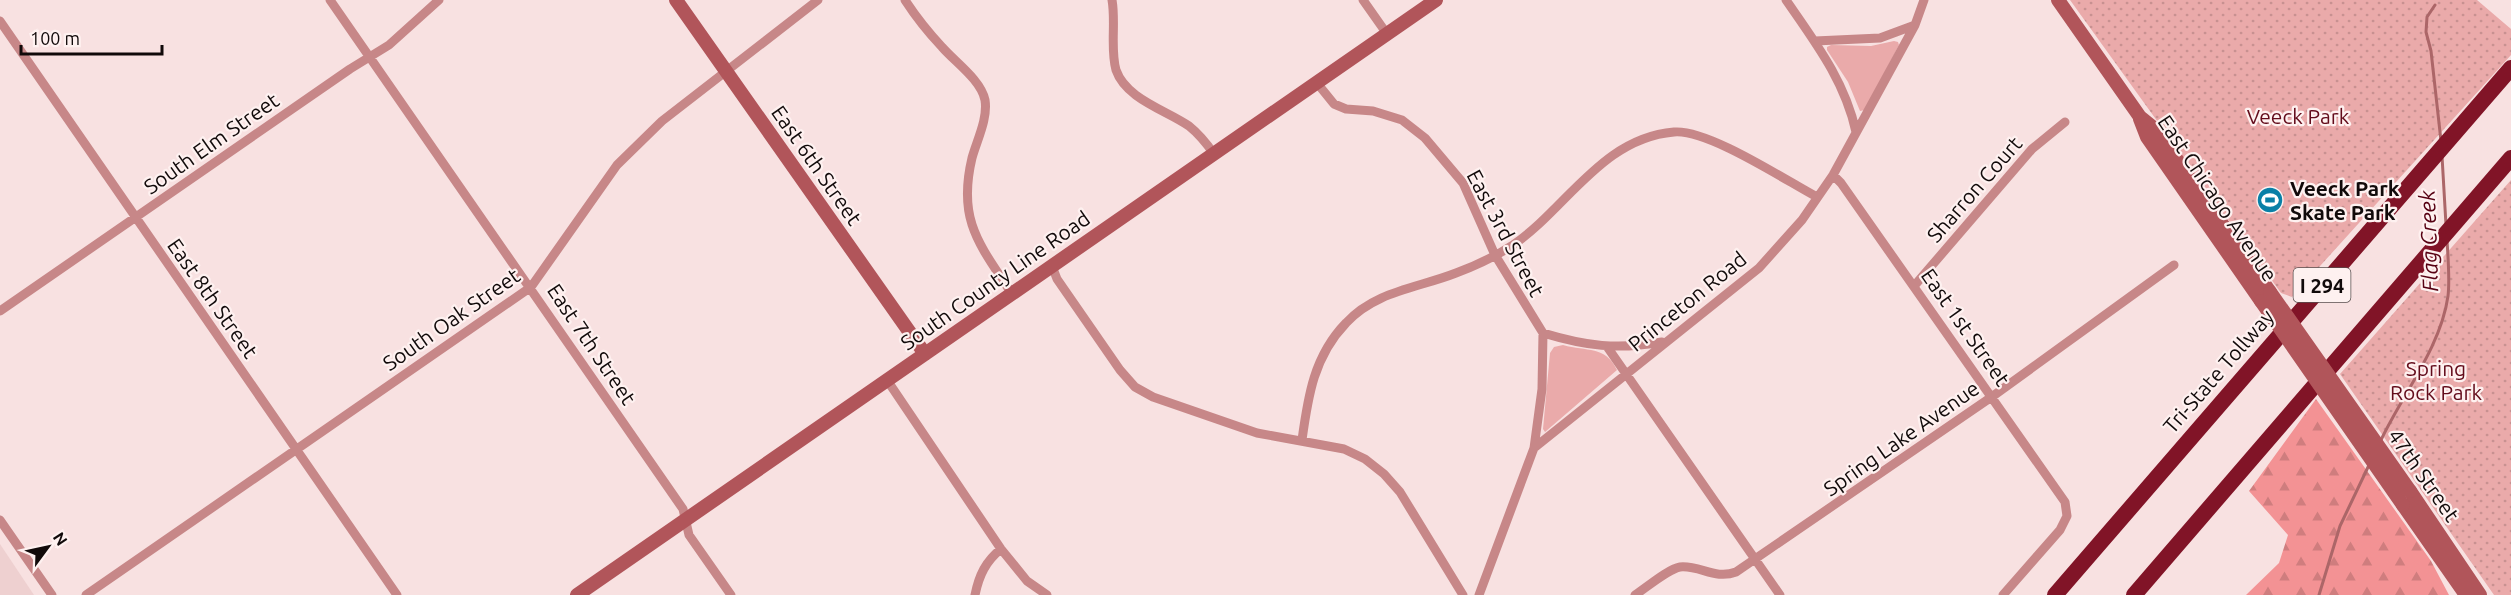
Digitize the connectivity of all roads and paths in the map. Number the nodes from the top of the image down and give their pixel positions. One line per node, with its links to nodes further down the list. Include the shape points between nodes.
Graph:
1 (330, 0): 16 (street, East 7th Street)
2 (439, 0): 16 (street, South Elm Street, via 390,45)
3 (676, 0): 18 (main road, East 6th Street)
4 (818, 0): 18 (street, South Oak Street)
5 (904, 0): 32 (street, via 982,90 985,110 972,158 967,202 977,241)
6 (1112, 0): 22 (street, via 1114,60 1121,80 1136,94 1190,127)
7 (1364, 0): 14 (street)
8 (1436, 0): 14 (main road, South County Line Road)
9 (1786, 0): 15 (street)
10 (1924, 0): 13 (street, Princeton Road)
11 (2058, 0): 33 (main road, East Chicago Avenue, via 2140,117 2156,130)
12 (0, 21): 26 (street, East 8th Street)
13 (1915, 25): 15 (street, via 1880,38); 21 (street, Princeton Road)
14 (1387, 34): 19 (main road, South County Line Road)
15 (1815, 41): 21 (street, via 1846,96)
16 (370, 57): 26 (street, South Elm Street); 31 (street, East 7th Street)
17 (2511, 68): 61 (highway, Tri-State Tollway / I 294)
18 (726, 71): 31 (street, South Oak Street, via 662,121 617,165); 38 (main road, East 6th Street)
19 (1317, 83): 22 (main road, South County Line Road); 27 (street, East 3rd Street, via 1334,104 1402,120 1425,138 1463,183)
20 (2066, 122): 30 (street, Sharron Court, via 2032,149)
21 (1856, 132): 24 (street, Princeton Road)
22 (1214, 154): 29 (main road, South County Line Road)
23 (2511, 158): 62 (highway, I 294)
24 (1833, 175): 25 (street, Princeton Road); 30 (street, East 1st Street)
25 (1818, 197): 27 (street, via 1732,151 1692,134 1675,132 1649,137 1606,160 1531,232); 36 (street, Princeton Road, via 1759,267)
26 (136, 217): 34 (street, South Elm Street); 44 (street, East 8th Street)
27 (1495, 255): 35 (street, East 3rd Street); 42 (street, via 1456,273 1382,296 1347,321 1324,352 1314,374)
28 (2174, 265): 41 (street, Spring Lake Avenue)
29 (1052, 266): 32 (main road, South County Line Road); 42 (street, via 1057,279 1135,387 1224,423)
30 (1914, 285): 41 (street, East 1st Street)
31 (531, 287): 44 (street, South Oak Street); 46 (street, East 7th Street, via 683,509)
32 (1012, 294): 38 (main road, South County Line Road)
33 (2266, 296): 63 (main road, 47th Street, bridge); 64 (main road, 47th Street, bridge, via 2410,491)
34 (0, 311)
35 (1543, 333): 37 (street); 43 (street, via 1542,388)
36 (1664, 342): 37 (street); 39 (street, Princeton Road)
37 (1608, 348): 39 (street)
38 (925, 354): 40 (main road, South County Line Road)
39 (1626, 373): 43 (street, Princeton Road); 48 (street)
40 (887, 380): 46 (main road, South County Line Road); 47 (street)
41 (1993, 396): 48 (street, Spring Lake Avenue); 60 (street, East 1st Street, via 2065,502 2067,516 2060,530)
42 (1302, 440): 56 (street, via 1344,449 1384,474 1400,492)
43 (1534, 448): 57 (street)
44 (296, 449): 50 (street, South Oak Street); 51 (street, East 8th Street)
45 (0, 520): 49 (street)
46 (685, 520): 52 (main road, South County Line Road); 53 (street, East 7th Street, via 690,535)
47 (1001, 549): 54 (street, via 981,572); 55 (street, via 1027,581)
48 (1755, 560): 58 (street, Spring Lake Avenue, via 1727,576 1675,569); 59 (street)
49 (52, 595)
50 (86, 595)
51 (397, 595)
52 (576, 595)
53 (731, 595)
54 (975, 595)
55 (1047, 595)
56 (1463, 595)
57 (1479, 595)
58 (1635, 595)
59 (1780, 595)
60 (2003, 595)
61 (2055, 595)
62 (2133, 595)
63 (2466, 595)
64 (2481, 595)

